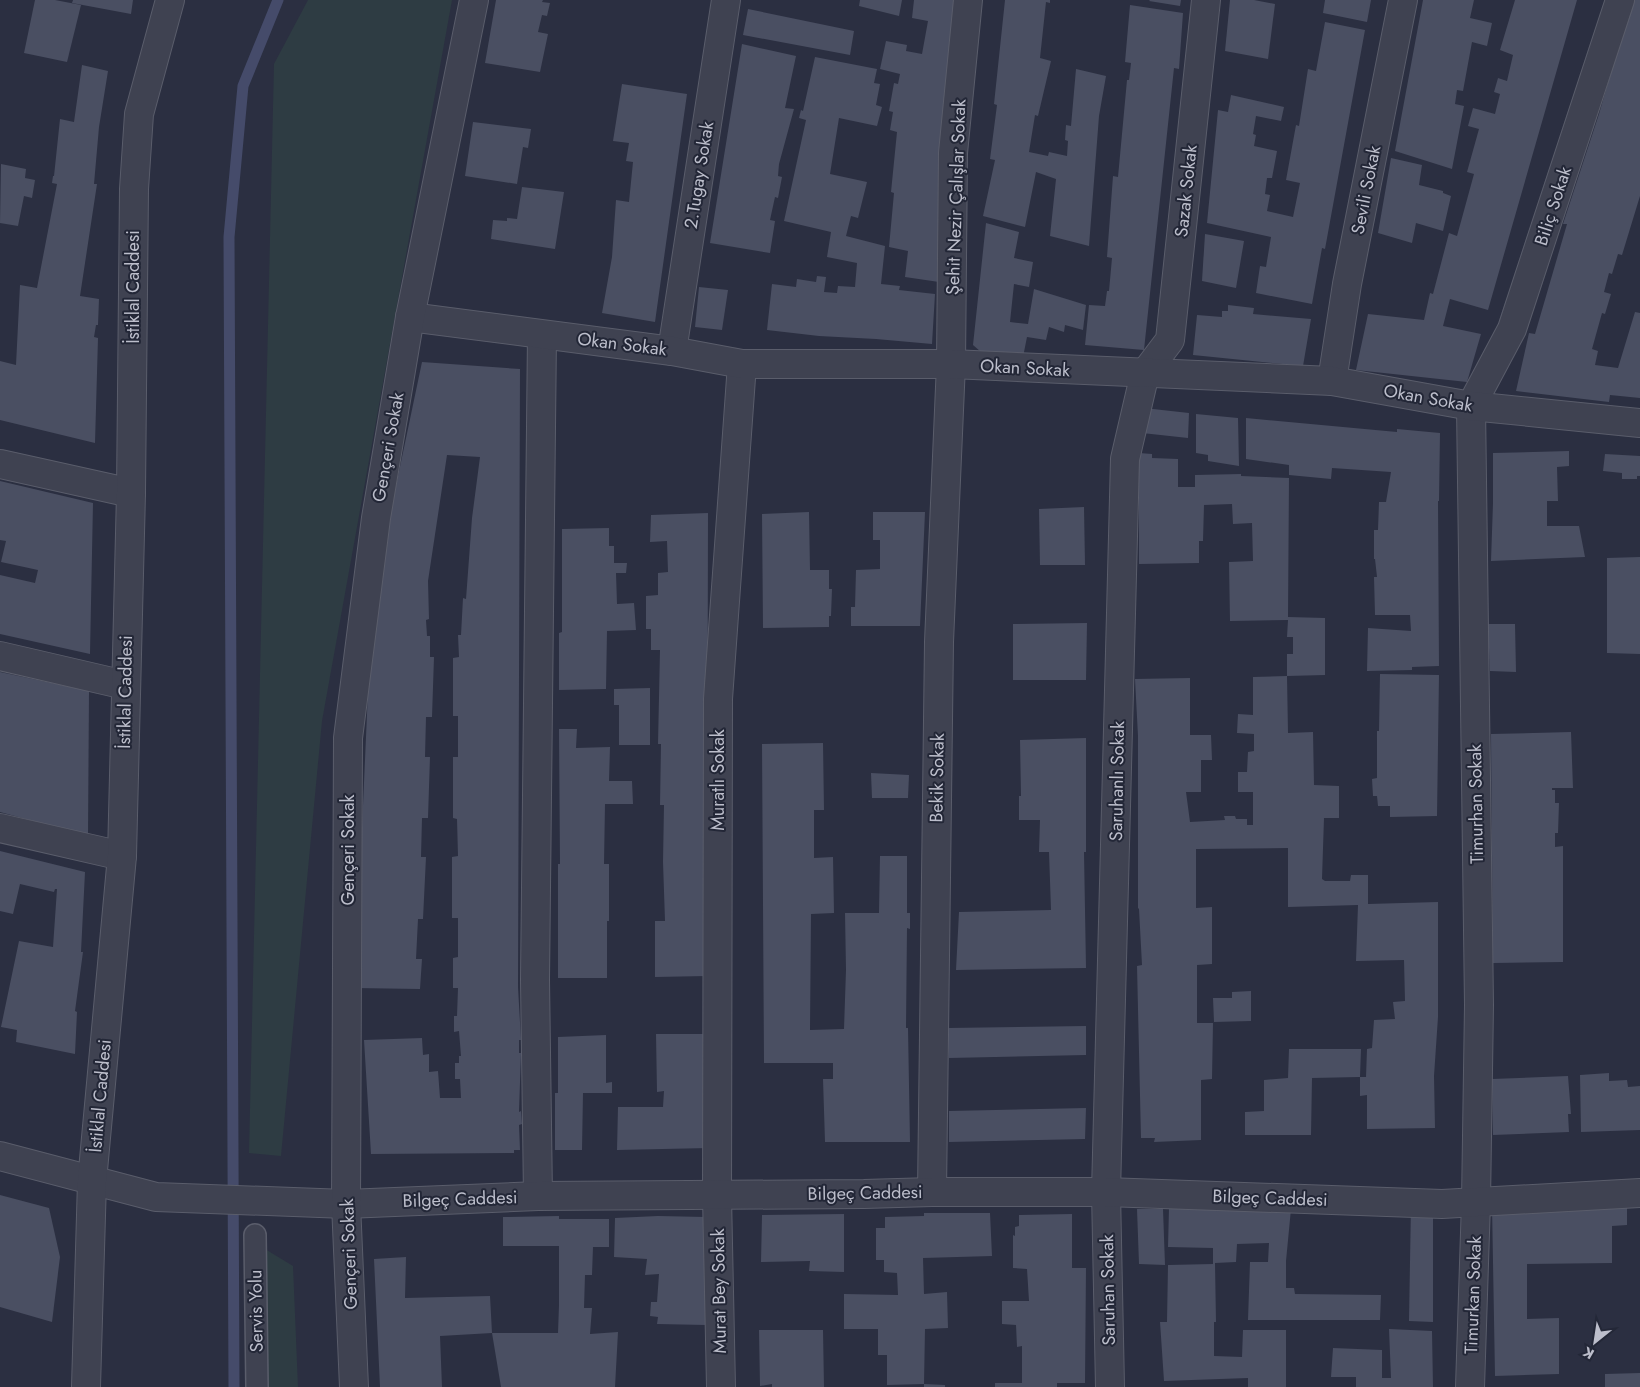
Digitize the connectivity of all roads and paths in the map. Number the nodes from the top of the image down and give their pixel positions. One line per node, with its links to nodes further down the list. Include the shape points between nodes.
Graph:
1 (170, 0): 18 (street, İstiklal Caddesi, via 139,114 134,189)
2 (474, 0): 8 (street, Gençeri Sokak)
3 (726, 0): 10 (street, 2.Tugay Sokak)
4 (968, 0): 12 (street, Şehit Nezir Çalışlar Sokak, via 953,152)
5 (1206, 0): 13 (street, Sazak Sokak, via 1170,340)
6 (1403, 0): 14 (street, Sevili Sokak, via 1347,284)
7 (1620, 0): 15 (street, Biliç Sokak, via 1512,329)
8 (410, 316): 9 (street, Okan Sokak); 31 (street, Gençeri Sokak, via 376,518 348,738)
9 (542, 335): 10 (street, Okan Sokak); 28 (street, via 535,980)
10 (672, 350): 11 (street, Okan Sokak)
11 (742, 364): 12 (street, Okan Sokak); 29 (street, Muratlı Sokak, via 718,700)
12 (951, 364): 13 (street, Okan Sokak); 25 (street, Bekik Sokak, via 939,642)
13 (1145, 373): 14 (street, Okan Sokak); 26 (street, Saruhanlı Sokak, via 1125,459)
14 (1332, 381): 15 (street, Okan Sokak)
15 (1470, 406): 16 (street, Okan Sokak); 30 (street, Timurhan Sokak, via 1479,1005)
16 (1640, 423)
17 (0, 464): 18 (street)
18 (131, 493): 20 (street, İstiklal Caddesi)
19 (0, 656): 20 (street)
20 (125, 685): 22 (street, İstiklal Caddesi)
21 (0, 828): 22 (street)
22 (122, 856): 24 (street, İstiklal Caddesi)
23 (0, 1156): 24 (street, Bilgeç Caddesi)
24 (92, 1181): 31 (street, Bilgeç Caddesi, via 156,1197); 33 (street, İstiklal Caddesi)
25 (932, 1192): 26 (street, Bilgeç Caddesi); 29 (street, Bilgeç Caddesi)
26 (1106, 1192): 30 (street, Bilgeç Caddesi, via 1442,1204); 37 (street, Saruhan Sokak)
27 (1640, 1193): 30 (street, Bilgeç Caddesi)
28 (538, 1196): 29 (street, Bilgeç Caddesi); 31 (street, Bilgeç Caddesi)
29 (717, 1196): 36 (street, Murat Bey Sokak)
30 (1476, 1202): 38 (street, Timurkan Sokak)
31 (346, 1204): 35 (street, Gençeri Sokak)
32 (255, 1235): 34 (lane, Servis Yolu)
33 (86, 1387)
34 (257, 1387)
35 (354, 1387)
36 (720, 1387)
37 (1110, 1387)
38 (1470, 1387)

